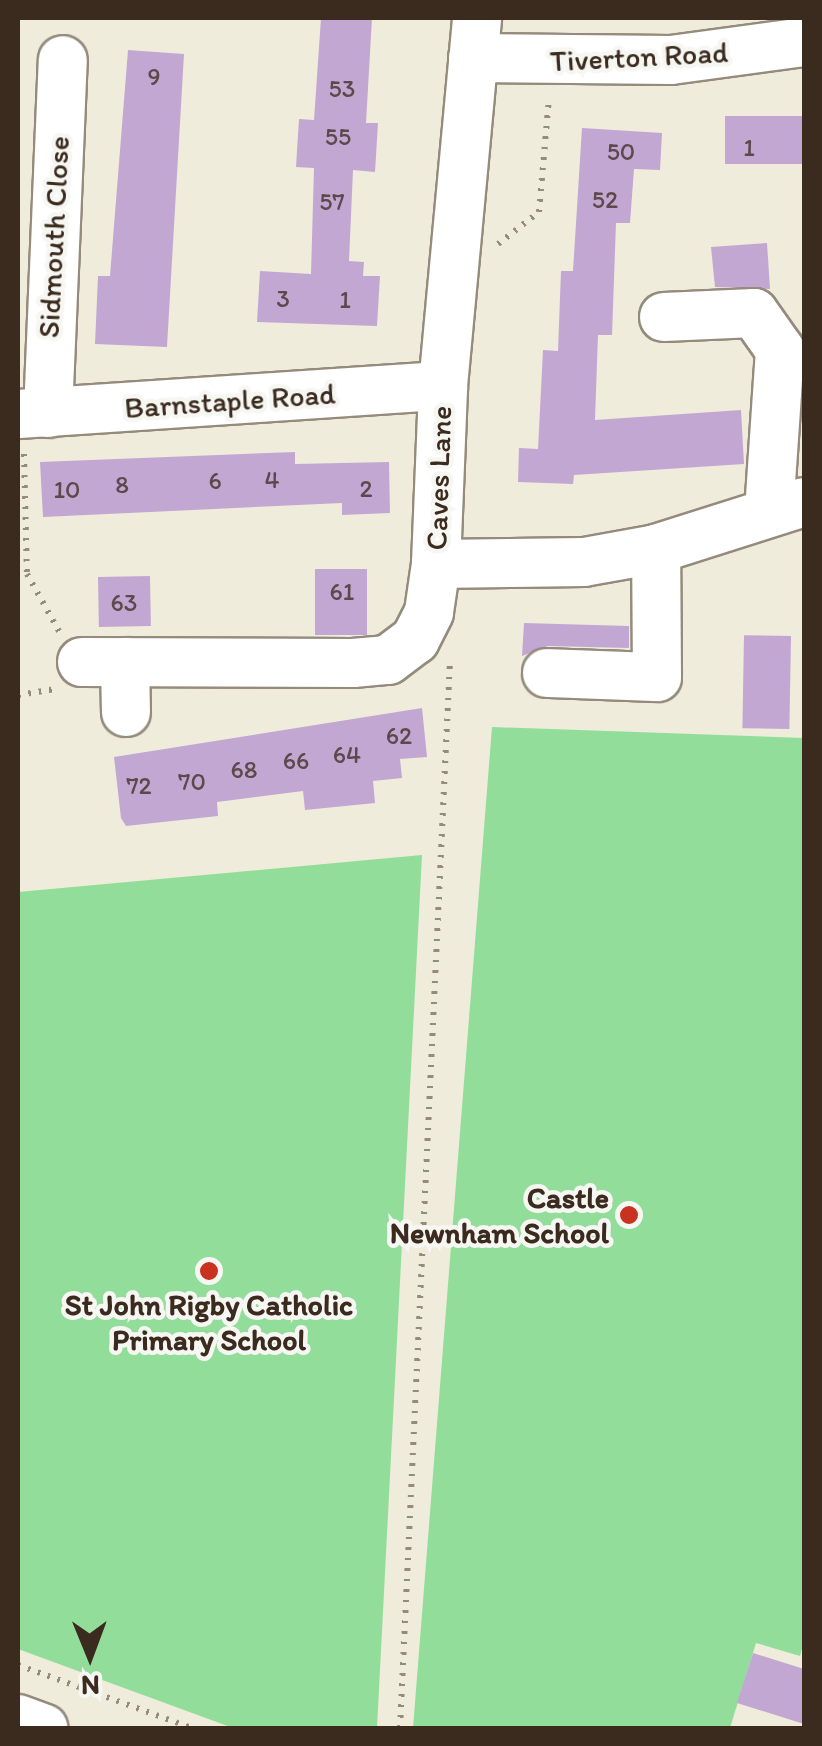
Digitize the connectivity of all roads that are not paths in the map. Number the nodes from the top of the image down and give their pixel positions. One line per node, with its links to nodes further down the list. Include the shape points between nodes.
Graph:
1 (475, 38): 2 (street, Tiverton Road, via 552,63 671,60); 5 (street, Caves Lane)
2 (804, 42)
3 (63, 60): 6 (street, Sidmouth Close)
4 (664, 317): 7 (street, via 754,313 780,350)
5 (443, 386): 6 (street, Barnstaple Road); 9 (street, Caves Lane)
6 (29, 414)
7 (787, 507): 8 (street)
8 (656, 549): 9 (street, via 584,562); 10 (street, via 657,677)
9 (436, 564): 11 (street, Caves Lane, via 429,612 416,640 388,660 104,662)
10 (547, 673)
11 (126, 712)
12 (18, 1720): 13 (street)
13 (42, 1728)

